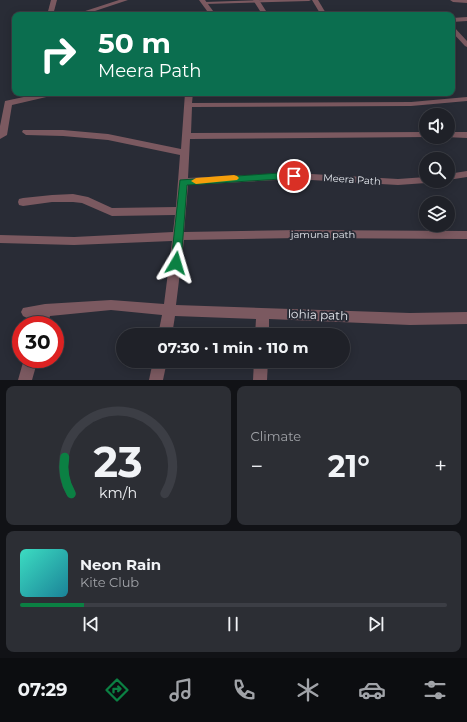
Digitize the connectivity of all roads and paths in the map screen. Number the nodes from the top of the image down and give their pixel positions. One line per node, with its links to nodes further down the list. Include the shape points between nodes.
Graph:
1 (54, 0): 9 (street)
2 (125, 0): 10 (street)
3 (309, 0): 6 (lane)
4 (315, 0): 13 (street)
5 (453, 0): 7 (street)
6 (256, 1): 8 (lane); 12 (street)
7 (467, 1)
8 (204, 2): 11 (street)
9 (51, 12)
10 (86, 12)
11 (211, 12)
12 (263, 12)
13 (322, 12)
14 (467, 19): 15 (street)
15 (455, 20)
16 (455, 31): 17 (street)
17 (467, 45)
18 (34, 96): 28 (street, via 8,103 3,136)
19 (189, 96): 23 (street)
20 (436, 96): 22 (street)
21 (467, 99): 22 (street)
22 (440, 101): 23 (street, via 365,105)
23 (188, 105): 29 (street)
24 (26, 132): 30 (street, via 108,137)
25 (419, 135): 29 (street)
26 (455, 135): 27 (street)
27 (467, 135)
28 (0, 136)
29 (186, 136): 30 (street)
30 (185, 153): 34 (street)
31 (467, 174): 32 (street)
32 (455, 176)
33 (419, 180): 34 (street, Meera Path, via 398,182 294,176)
34 (183, 182): 36 (street)
35 (23, 202): 36 (street, via 64,197 78,198 112,212)
36 (181, 211): 38 (street)
37 (467, 235): 38 (street, jamuna path)
38 (179, 236): 39 (street, jamuna path, via 74,241); 41 (street)
39 (0, 240)
40 (45, 310): 41 (street, lohia path, via 111,306); 42 (street, lohia path); 44 (street)
41 (170, 310): 43 (street, lohia path); 46 (street)
42 (27, 312)
43 (263, 313): 45 (street, lohia path, via 410,319); 47 (street)
44 (43, 316)
45 (467, 318)
46 (166, 328)
47 (262, 328)
48 (28, 368): 51 (street)
49 (159, 368): 52 (street)
50 (261, 368): 53 (street)
51 (25, 380)
52 (156, 380)
53 (260, 380)

